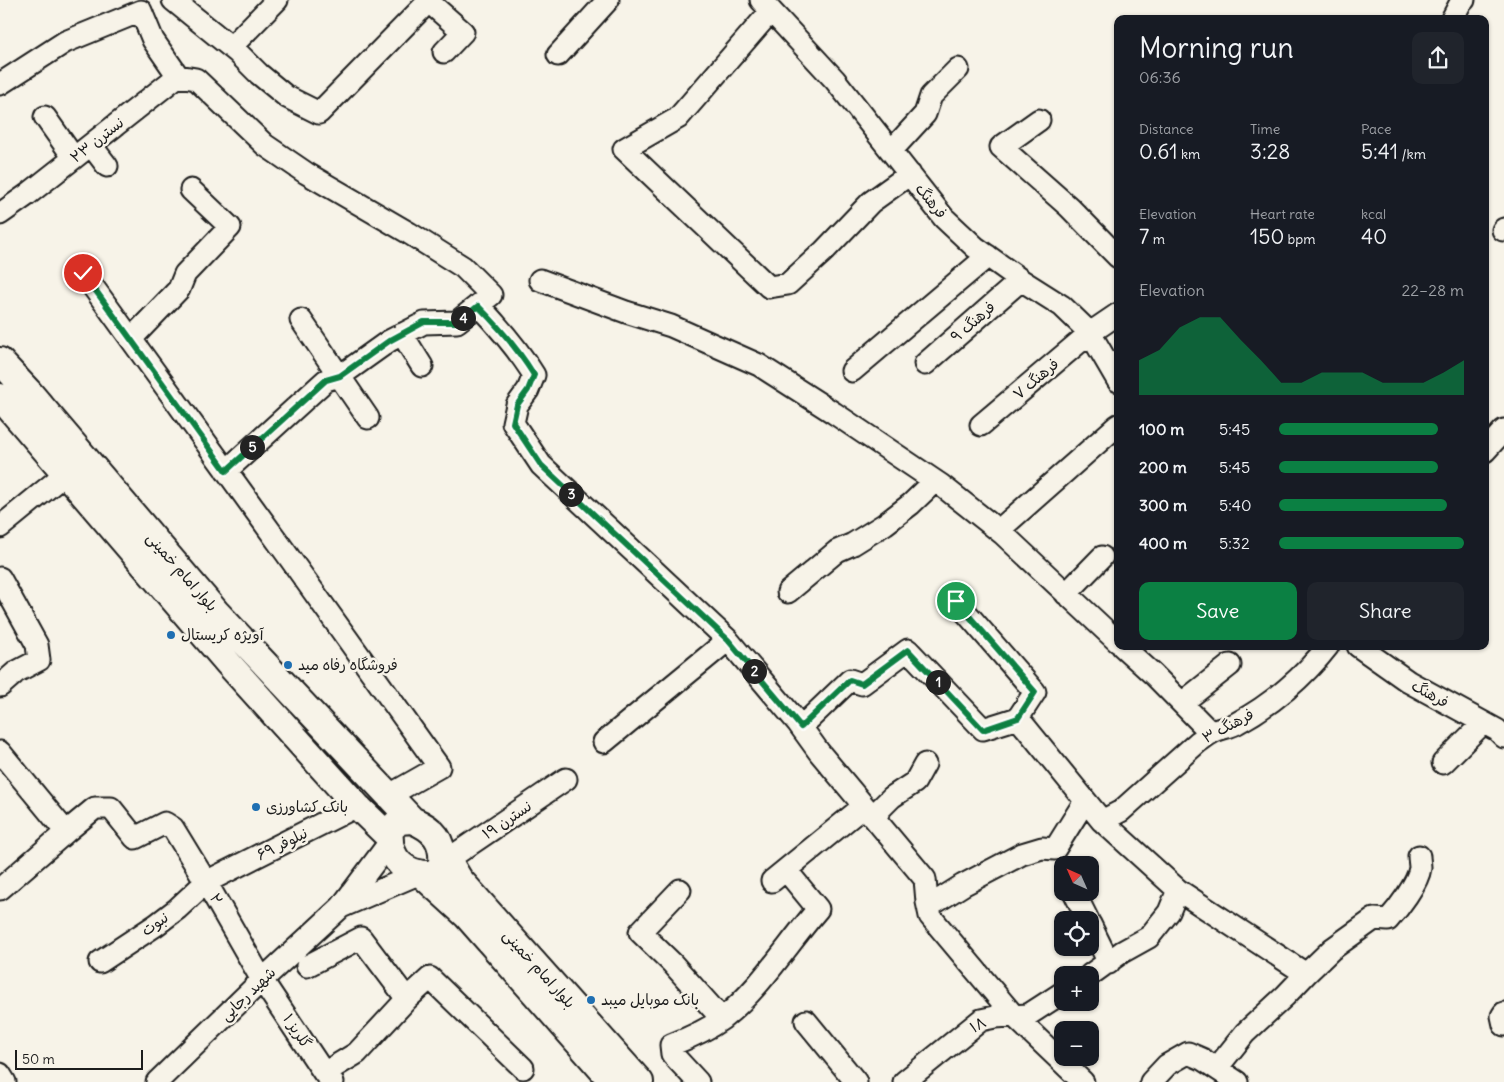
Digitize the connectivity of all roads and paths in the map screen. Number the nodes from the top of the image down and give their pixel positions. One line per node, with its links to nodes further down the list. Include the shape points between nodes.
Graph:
1 (173, 0): 9 (street)
2 (277, 0): 9 (street)
3 (608, 0): 11 (street)
4 (1464, 0): 8 (street)
5 (430, 1): 9 (street, via 319,113 287,97); 10 (street, via 463,32)
6 (145, 6): 13 (street, via 153,40); 14 (street, via 65,42)
7 (766, 6): 18 (street, فرهنگ, via 835,80); 21 (street, via 678,118 624,149 769,287 788,284 871,202)
8 (1454, 15)
9 (231, 47)
10 (444, 52)
11 (558, 55)
12 (958, 69): 18 (street, via 931,96 925,114)
13 (187, 78): 17 (street, نسترن ۲۳); 29 (street, via 264,145 306,174 463,267 491,295)
14 (0, 84)
15 (45, 117): 19 (street)
16 (1039, 120): 24 (street, via 1001,147 1069,207)
17 (90, 145): 19 (street, نسترن ۲۳); 20 (street)
18 (892, 150): 21 (street, فرهنگ)
19 (74, 158): 23 (street, نسترن ۲۳)
20 (107, 166)
21 (910, 174): 25 (street, فرهنگ, via 944,218)
22 (191, 190): 34 (street, via 230,227 185,274 179,289)
23 (0, 214)
24 (1114, 253)
25 (988, 256): 28 (street, فرهنگ); 38 (street)
26 (83, 273): 34 (street)
27 (540, 280): 49 (street, via 671,326 759,364)
28 (1021, 280): 32 (street, فرهنگ, via 1062,306); 36 (street, فرهنگ ۹)
29 (478, 306): 33 (street, via 458,322 424,322); 58 (street, via 521,353 534,375 517,405 513,423 541,465)
30 (1114, 317): 32 (street, فرهنگ ۷)
31 (301, 320): 40 (street)
32 (1090, 333): 39 (street, فرهنگ); 43 (street, فرهنگ ۷)
33 (402, 334): 37 (street); 40 (street)
34 (131, 339): 47 (street)
35 (0, 361): 75 (main road, بلوار امام خمینی, via 216,612)
36 (925, 364)
37 (422, 366)
38 (852, 371)
39 (1114, 374)
40 (340, 376): 42 (street); 47 (street, via 326,380)
41 (0, 397): 48 (main road, بلوار امام خمینی)
42 (368, 418)
43 (981, 425)
44 (1114, 428): 51 (street)
45 (1504, 430): 46 (street)
46 (1489, 447)
47 (226, 471): 75 (street, via 439,767)
48 (65, 474): 50 (street); 77 (main road, بلوار امام خمینی, via 228,663)
49 (935, 481): 51 (street); 54 (street, via 885,524 837,551)
50 (0, 527)
51 (998, 530): 55 (street)
52 (1102, 557): 55 (street)
53 (0, 578): 63 (street, via 37,645 39,660 16,672)
54 (788, 592)
55 (1066, 594): 57 (street)
56 (956, 601): 65 (street, via 1035,692)
57 (1114, 638)
58 (728, 640): 67 (street); 70 (street)
59 (1126, 650): 64 (street)
60 (1325, 650): 68 (street, فرهنگ ۳, via 1289,687 1257,712 1234,725)
61 (1364, 650): 66 (street, فرهنگ, via 1409,682)
62 (1230, 665): 64 (street)
63 (0, 686)
64 (1182, 704): 68 (street)
65 (1018, 718): 67 (street, via 983,730 908,650 862,684 850,680); 76 (street)
66 (1483, 723): 69 (street, فرهنگ); 72 (street)
67 (801, 727): 78 (street)
68 (1211, 732): 80 (street, فرهنگ ۳, via 1121,811)
69 (1504, 737)
70 (604, 742)
71 (0, 752): 81 (street)
72 (1443, 763)
73 (925, 764): 78 (street, via 915,782 880,809)
74 (566, 779): 83 (street, نسترن ۱۹)
75 (388, 796): 79 (main road, بلوار امام خمینی)
76 (1085, 801): 80 (street); 91 (street, via 1055,849 1042,848 1022,854)
77 (358, 806): 82 (main road, بلوار امام خمینی); 86 (street, نیلوفر ۶۹)
78 (870, 812): 91 (street, via 926,879); 103 (street, via 779,875 818,909 763,978)
79 (412, 820): 82 (main road, via 399,821 390,830); 83 (main road, via 426,825 438,837)
80 (1102, 821): 89 (street)
81 (66, 832): 86 (street, ۲, via 95,808 111,808 135,838 165,824 173,828); 87 (street)
82 (389, 840): 85 (main road, via 394,857 406,869); 90 (street)
83 (445, 856): 85 (main road, via 434,874); 113 (main road, بلوار امام خمینی, via 459,879)
84 (1419, 856): 97 (street, via 1420,869 1409,892 1388,920 1374,919 1332,949)
85 (419, 874): 90 (street); 112 (main road, بلوار امام خمینی, via 467,916)
86 (206, 882): 93 (street, نبوت, via 177,909); 98 (street, ۲)
87 (0, 889)
88 (680, 890): 103 (street, via 640,932)
89 (1178, 890): 94 (street, via 1169,912 1149,937); 97 (street)
90 (341, 907): 98 (street, شهید رجایی)
91 (928, 907): 102 (street, via 930,916)
92 (1099, 942): 94 (street)
93 (100, 962)
94 (1109, 963): 96 (street)
95 (307, 966): 100 (street, via 361,938)
96 (1099, 969)
97 (1306, 974): 107 (street, via 1245,1033)
98 (262, 980): 109 (street, گلریز ۱); 110 (street, شهید رجایی)
99 (1054, 998): 102 (street, ۱۸, via 1028,1015)
100 (407, 999): 106 (street, via 430,978); 109 (street, via 357,1053)
101 (1504, 1013): 105 (street)
102 (1014, 1016): 116 (street, ۱۸, via 981,1020); 117 (street)
103 (722, 1019): 114 (street, via 698,1034 671,1044 672,1054)
104 (806, 1021): 115 (street)
105 (1504, 1026)
106 (523, 1068)
107 (1217, 1068): 118 (street, via 1188,1053 1167,1065); 119 (street)
108 (0, 1074): 111 (street)
109 (329, 1077)
110 (166, 1079)
111 (5, 1082)
112 (613, 1082)
113 (640, 1082)
114 (698, 1082)
115 (856, 1082)
116 (904, 1082)
117 (1083, 1082)
118 (1150, 1082)
119 (1237, 1082)

